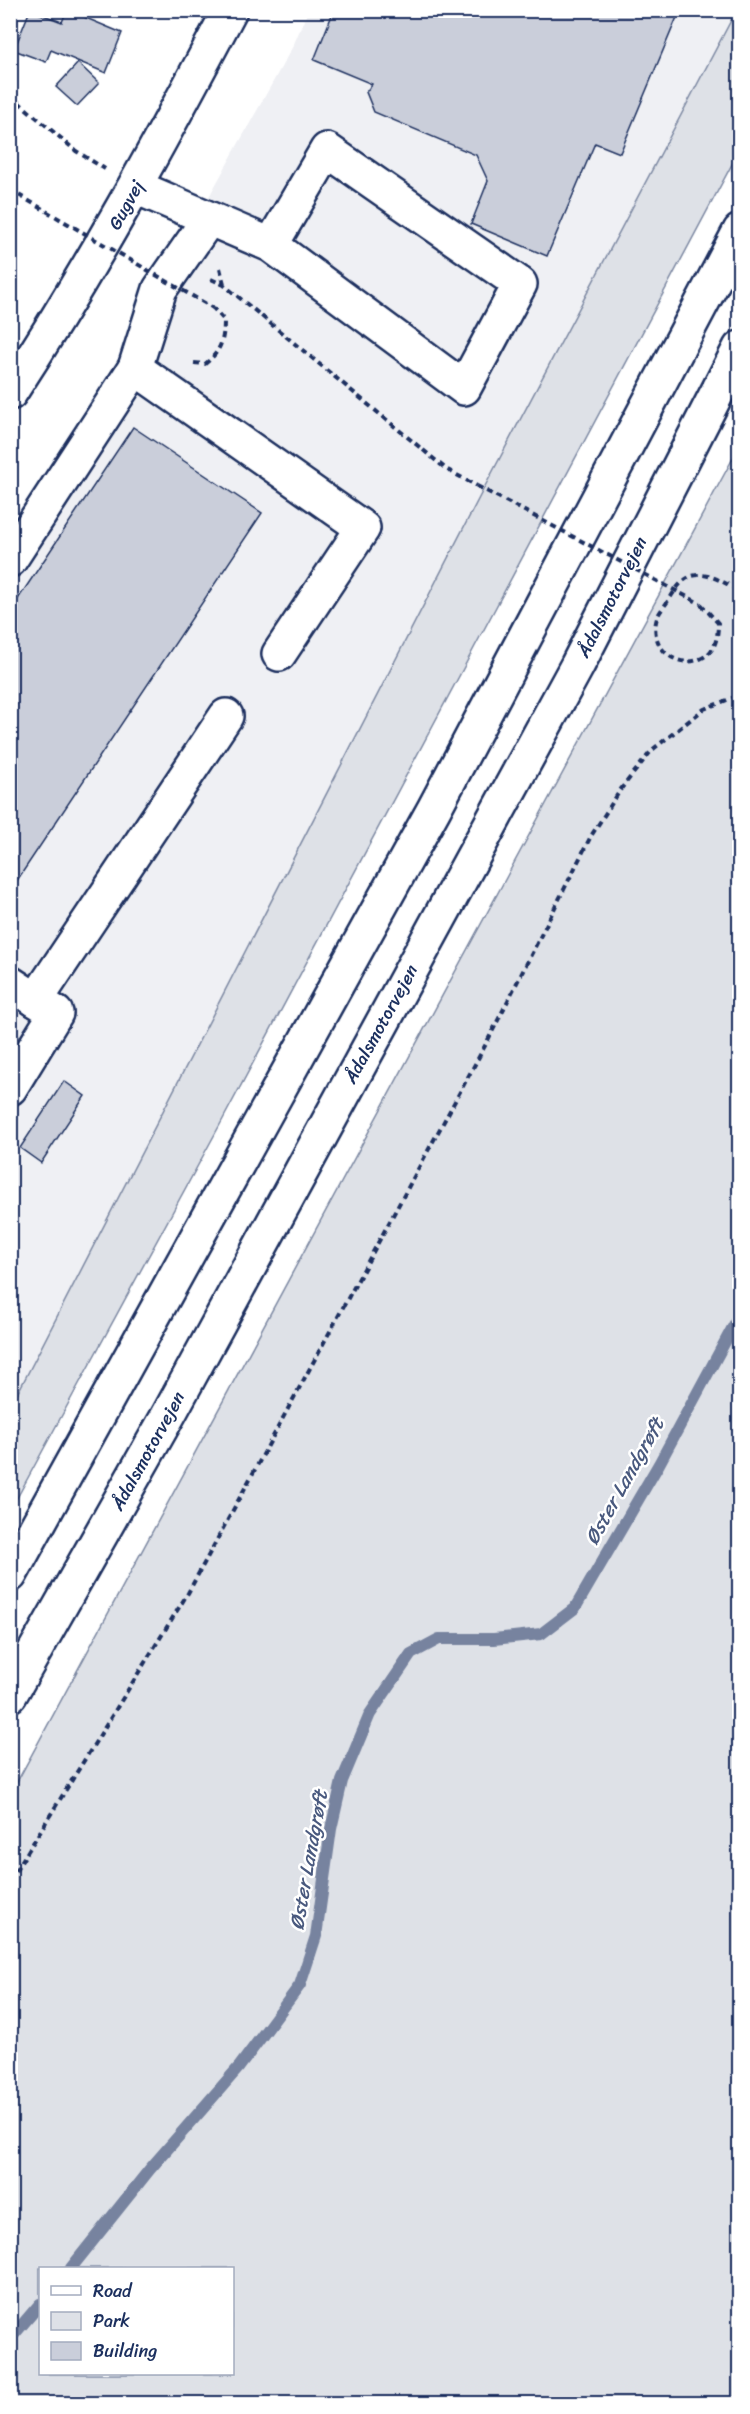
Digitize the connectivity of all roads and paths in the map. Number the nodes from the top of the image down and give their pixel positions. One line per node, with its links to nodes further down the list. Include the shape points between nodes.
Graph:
1 (230, 10): 3 (main road, Gugvej)
2 (10, 94): 3 (path, via 76,152)
3 (136, 188): 5 (main road); 14 (main road, Gugvej)
4 (10, 190): 12 (path, bridge, via 213,308 224,320 224,338 218,353 205,364)
5 (208, 220): 7 (main road); 13 (main road, via 160,289)
6 (740, 231): 22 (main road, via 434,809)
7 (271, 245): 7 (main road, via 327,150 520,284 464,388)
8 (201, 276): 16 (path, bridge, via 224,285 446,469 477,486 701,604 718,622 718,639 706,656 692,663 671,658 655,637 657,617 679,584 693,576 714,577)
9 (191, 283): 10 (path)
10 (178, 300)
11 (740, 348): 23 (main road, Ådalsmotorvejen, via 571,676 169,1414)
12 (186, 363)
13 (135, 368): 15 (main road); 17 (main road, via 363,528)
14 (10, 393)
15 (10, 560)
16 (740, 591)
17 (279, 654)
18 (740, 695): 24 (path, via 704,709 652,750 591,836 481,1052 188,1593)
19 (226, 716): 20 (main road)
20 (23, 992): 21 (main road, via 56,1013)
21 (10, 1088)
22 (10, 1575)
23 (10, 1695)
24 (10, 1880)

